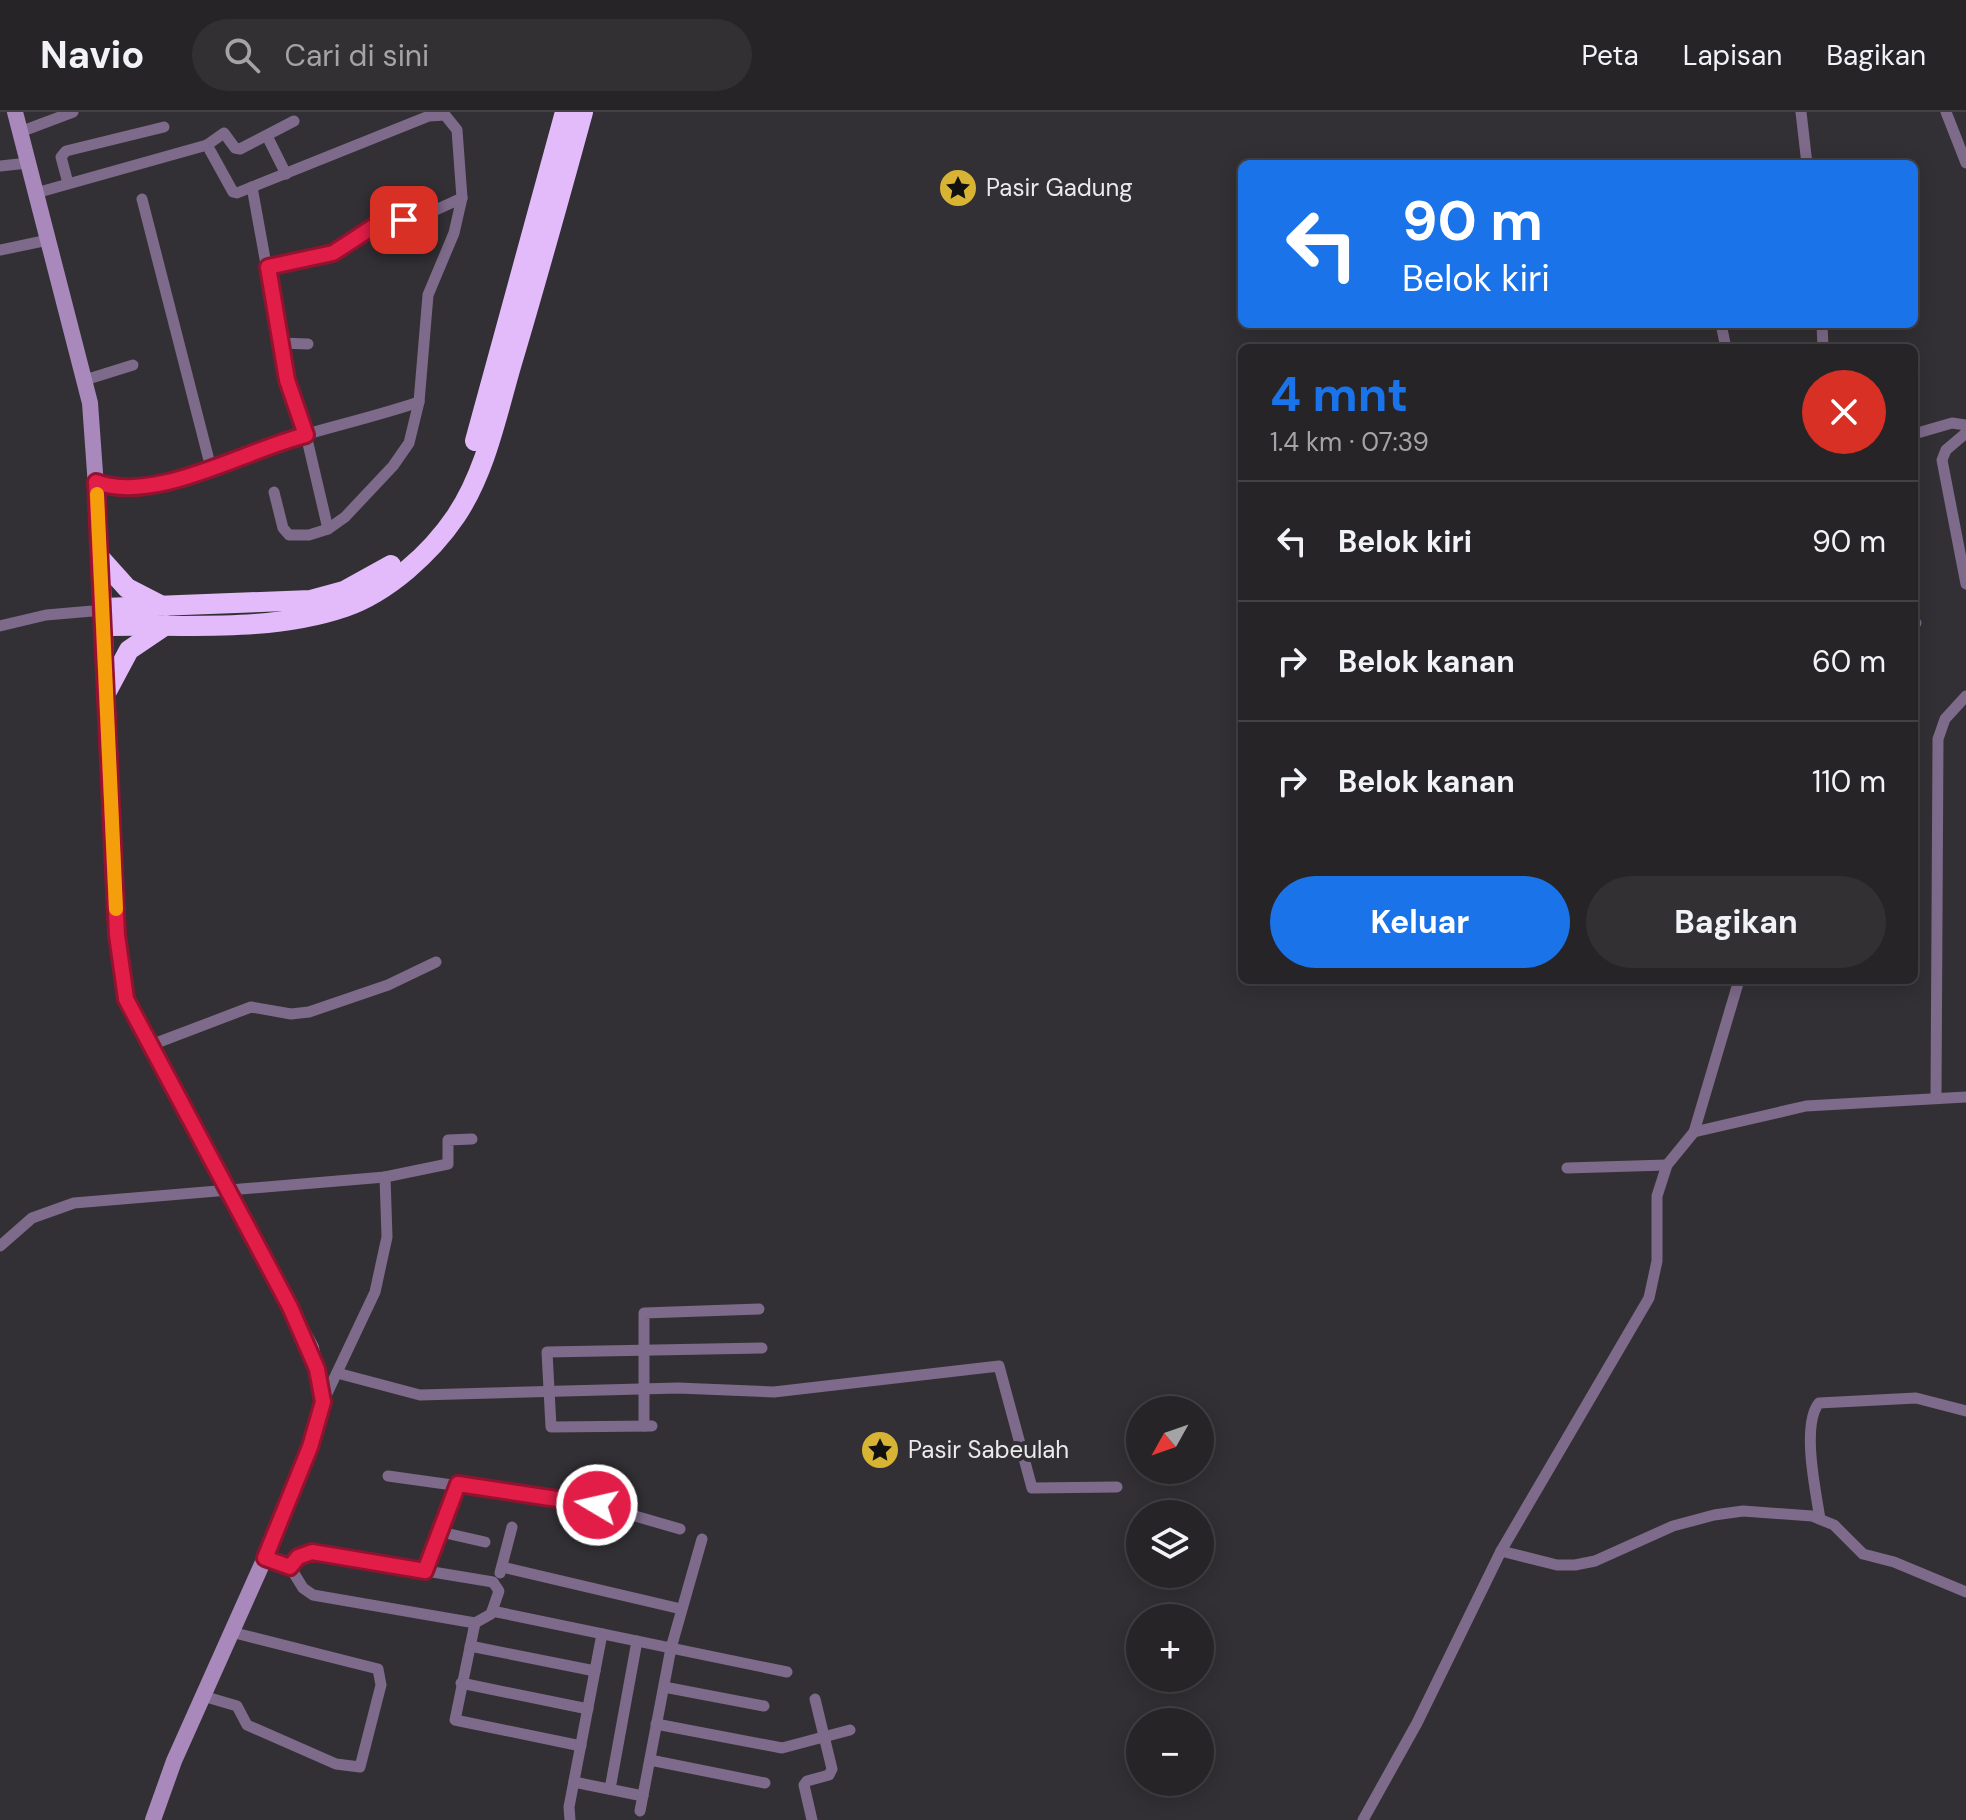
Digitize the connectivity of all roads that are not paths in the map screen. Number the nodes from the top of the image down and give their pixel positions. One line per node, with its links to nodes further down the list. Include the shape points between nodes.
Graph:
1 (15, 112): 9 (street)
2 (73, 112): 9 (street)
3 (565, 112): 41 (highway, via 473,450 426,534 376,576 344,591)
4 (583, 112): 41 (highway, via 486,454 449,525 409,567 348,606 281,622)
5 (1801, 112): 12 (street)
6 (1946, 112): 14 (street)
7 (294, 121): 10 (street)
8 (164, 127): 17 (street, via 66,151 61,157)
9 (20, 132): 13 (street)
10 (267, 136): 11 (street, via 237,149 224,133); 16 (street)
11 (207, 145): 17 (street); 18 (street, via 233,192)
12 (1807, 160)
13 (28, 163): 15 (street); 19 (street)
14 (1966, 163)
15 (0, 166)
16 (286, 174): 18 (street); 20 (street, via 429,116 445,115 457,130)
17 (68, 183): 19 (street)
18 (252, 187): 24 (street)
19 (36, 193): 22 (street)
20 (462, 198): 24 (street, via 418,218 379,223 333,253); 29 (street, via 454,233 428,295)
21 (142, 199): 34 (street)
22 (48, 240): 23 (street); 28 (street)
23 (0, 250)
24 (268, 267): 25 (street)
25 (280, 343): 26 (street); 33 (street)
26 (308, 344)
27 (133, 365): 28 (street)
28 (85, 380): 35 (street)
29 (419, 402): 33 (street); 37 (street, via 403,453 357,506)
30 (1966, 425): 31 (street, via 1952,423)
31 (1918, 433)
32 (1966, 433): 39 (street, via 1942,460)
33 (306, 435): 34 (street); 37 (street)
34 (211, 468): 35 (street, via 129,489)
35 (96, 482): 38 (street)
36 (274, 492): 37 (street, via 287,533 309,535)
37 (328, 529)
38 (101, 559): 40 (street); 41 (highway, via 127,588)
39 (1966, 584)
40 (104, 615): 41 (highway); 42 (street, via 46,615); 43 (street)
41 (164, 616): 43 (highway, via 129,650)
42 (0, 626)
43 (106, 693): 47 (street, via 117,935 126,999)
44 (1966, 696): 48 (street, via 1945,719 1938,739)
45 (436, 962): 47 (street, via 309,1012 251,1007)
46 (1738, 984): 50 (street)
47 (151, 1045): 55 (street)
48 (1936, 1096): 49 (street); 50 (street, via 1806,1106)
49 (1966, 1097)
50 (1694, 1132): 52 (street)
51 (472, 1139): 54 (street, via 448,1140 448,1164)
52 (1667, 1165): 53 (street); 74 (street, via 1657,1196 1657,1261 1649,1298)
53 (1567, 1168)
54 (385, 1177): 55 (street); 60 (street, via 387,1237 375,1292)
55 (227, 1190): 56 (street, via 74,1203 32,1218); 63 (street, via 311,1348)
56 (0, 1246)
57 (759, 1309): 59 (street, via 644,1313)
58 (762, 1348): 59 (street)
59 (644, 1350): 61 (street); 62 (street, via 547,1352)
60 (337, 1373): 62 (street, via 420,1395); 63 (street)
61 (644, 1389): 62 (street); 62 (street, via 648,1426 551,1427); 67 (street, via 774,1392 999,1366 1032,1488)
62 (548, 1391)
63 (323, 1402): 75 (street)
64 (1966, 1411): 68 (street, via 1916,1398 1819,1403 1812,1417 1812,1462)
65 (388, 1476): 66 (street)
66 (458, 1484): 70 (street, via 597,1505); 71 (street)
67 (1117, 1487)
68 (1820, 1519): 74 (street, via 1743,1511 1714,1515 1575,1565); 80 (street, via 1863,1554)
69 (512, 1527): 77 (street)
70 (680, 1529)
71 (441, 1532): 73 (street); 78 (street)
72 (702, 1539): 81 (street)
73 (485, 1542)
74 (1501, 1551): 110 (street)
75 (265, 1558): 76 (street); 84 (street)
76 (290, 1567): 78 (street, via 312,1552); 83 (street, via 313,1595)
77 (502, 1567): 79 (street); 81 (street)
78 (425, 1571): 79 (street)
79 (497, 1585): 82 (street)
80 (1966, 1592)
81 (681, 1609): 88 (street)
82 (492, 1611): 83 (street); 85 (street)
83 (475, 1623): 87 (street)
84 (231, 1632): 93 (street); 93 (street, via 378,1669 381,1685 360,1767 336,1764 247,1725 232,1703)
85 (602, 1634): 86 (street); 89 (street)
86 (637, 1641): 88 (street); 104 (street)
87 (470, 1646): 89 (street); 91 (street)
88 (671, 1648): 90 (street); 92 (street)
89 (595, 1671): 96 (street)
90 (787, 1672)
91 (461, 1683): 96 (street); 100 (street, via 455,1720)
92 (664, 1687): 95 (street); 97 (street)
93 (203, 1696): 107 (street)
94 (815, 1699): 99 (street)
95 (764, 1706)
96 (588, 1709): 100 (street)
97 (656, 1724): 99 (street, via 782,1748); 101 (street)
98 (850, 1730): 99 (street)
99 (824, 1737): 109 (street, via 831,1773 807,1781 803,1788)
100 (581, 1746): 102 (street)
101 (650, 1760): 103 (street); 105 (street)
102 (574, 1782): 104 (street); 108 (street)
103 (765, 1783)
104 (610, 1789): 105 (street)
105 (643, 1796): 106 (street)
106 (640, 1811)
107 (153, 1820)
108 (570, 1820)
109 (812, 1820)
110 (1363, 1820)

